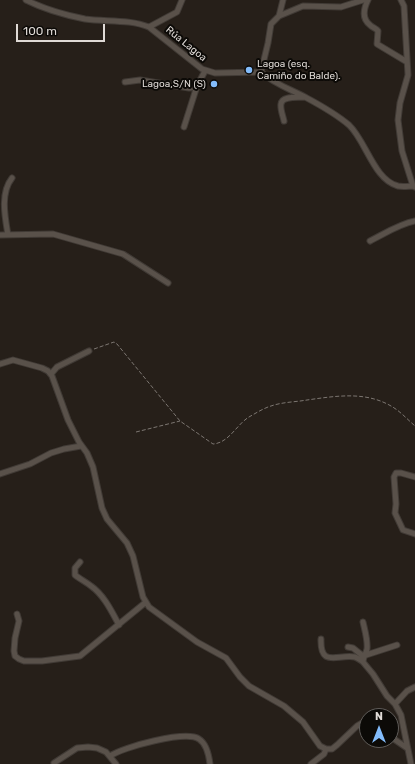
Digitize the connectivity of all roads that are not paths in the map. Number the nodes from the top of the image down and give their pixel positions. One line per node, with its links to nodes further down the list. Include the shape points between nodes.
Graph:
1 (28, 0): 8 (street, Rúa Lagoa, via 86,19 122,21)
2 (182, 0): 8 (street, via 176,12)
3 (283, 0): 7 (street)
4 (363, 0): 7 (street, via 341,7 303,6)
5 (368, 0): 9 (street, via 363,12 369,25 378,31 377,44)
6 (401, 0): 9 (street, via 404,6)
7 (279, 16): 11 (street, via 271,24)
8 (149, 27): 10 (street, Rúa Lagoa)
9 (408, 62): 18 (street, via 408,75 398,120 402,151)
10 (205, 71): 11 (street, Rúa Lagoa); 13 (street)
11 (261, 72): 14 (street, via 269,80)
12 (125, 82): 13 (street, via 140,80 189,88)
13 (196, 86): 16 (street)
14 (306, 97): 15 (street, via 283,100 281,104); 18 (street, via 334,114 355,132 381,174 389,182 398,186)
15 (284, 121)
16 (184, 127)
17 (12, 178): 21 (street, via 7,183 3,202)
18 (414, 186)
19 (415, 221): 22 (street)
20 (0, 235): 21 (street)
21 (8, 235): 23 (street, via 53,234 123,254)
22 (370, 241)
23 (168, 283)
24 (88, 351): 26 (street)
25 (0, 364): 26 (street, via 13,360 42,368)
26 (51, 374): 27 (street)
27 (81, 446): 28 (street, via 51,453 30,464); 32 (street, via 93,467 107,519 127,543 133,556)
28 (0, 474)
29 (415, 477): 30 (street, via 401,473 396,473 394,477 395,513 403,530)
30 (415, 534)
31 (80, 562): 35 (street, via 75,568 75,575 98,592)
32 (146, 602): 35 (street); 45 (street, via 149,607 197,642 226,658 248,686 284,706 303,722 320,746)
33 (17, 614): 35 (street, via 19,621 14,651 15,656 24,661 80,656)
34 (363, 622): 39 (street, via 367,651)
35 (119, 626)
36 (321, 639): 39 (street, via 322,653 326,657)
37 (397, 645): 39 (street)
38 (348, 646): 39 (street)
39 (363, 659): 41 (street)
40 (415, 686): 41 (street)
41 (395, 704): 44 (street, via 401,715)
42 (359, 725): 45 (street, via 337,745)
43 (399, 743): 44 (street)
44 (406, 748): 51 (street)
45 (326, 749): 50 (street, via 324,754)
46 (110, 756): 47 (street, via 97,748 77,748); 48 (street); 49 (street, via 118,751 156,740 190,736 203,742)
47 (54, 763)
48 (116, 764)
49 (210, 764)
50 (311, 764)
51 (411, 764)

